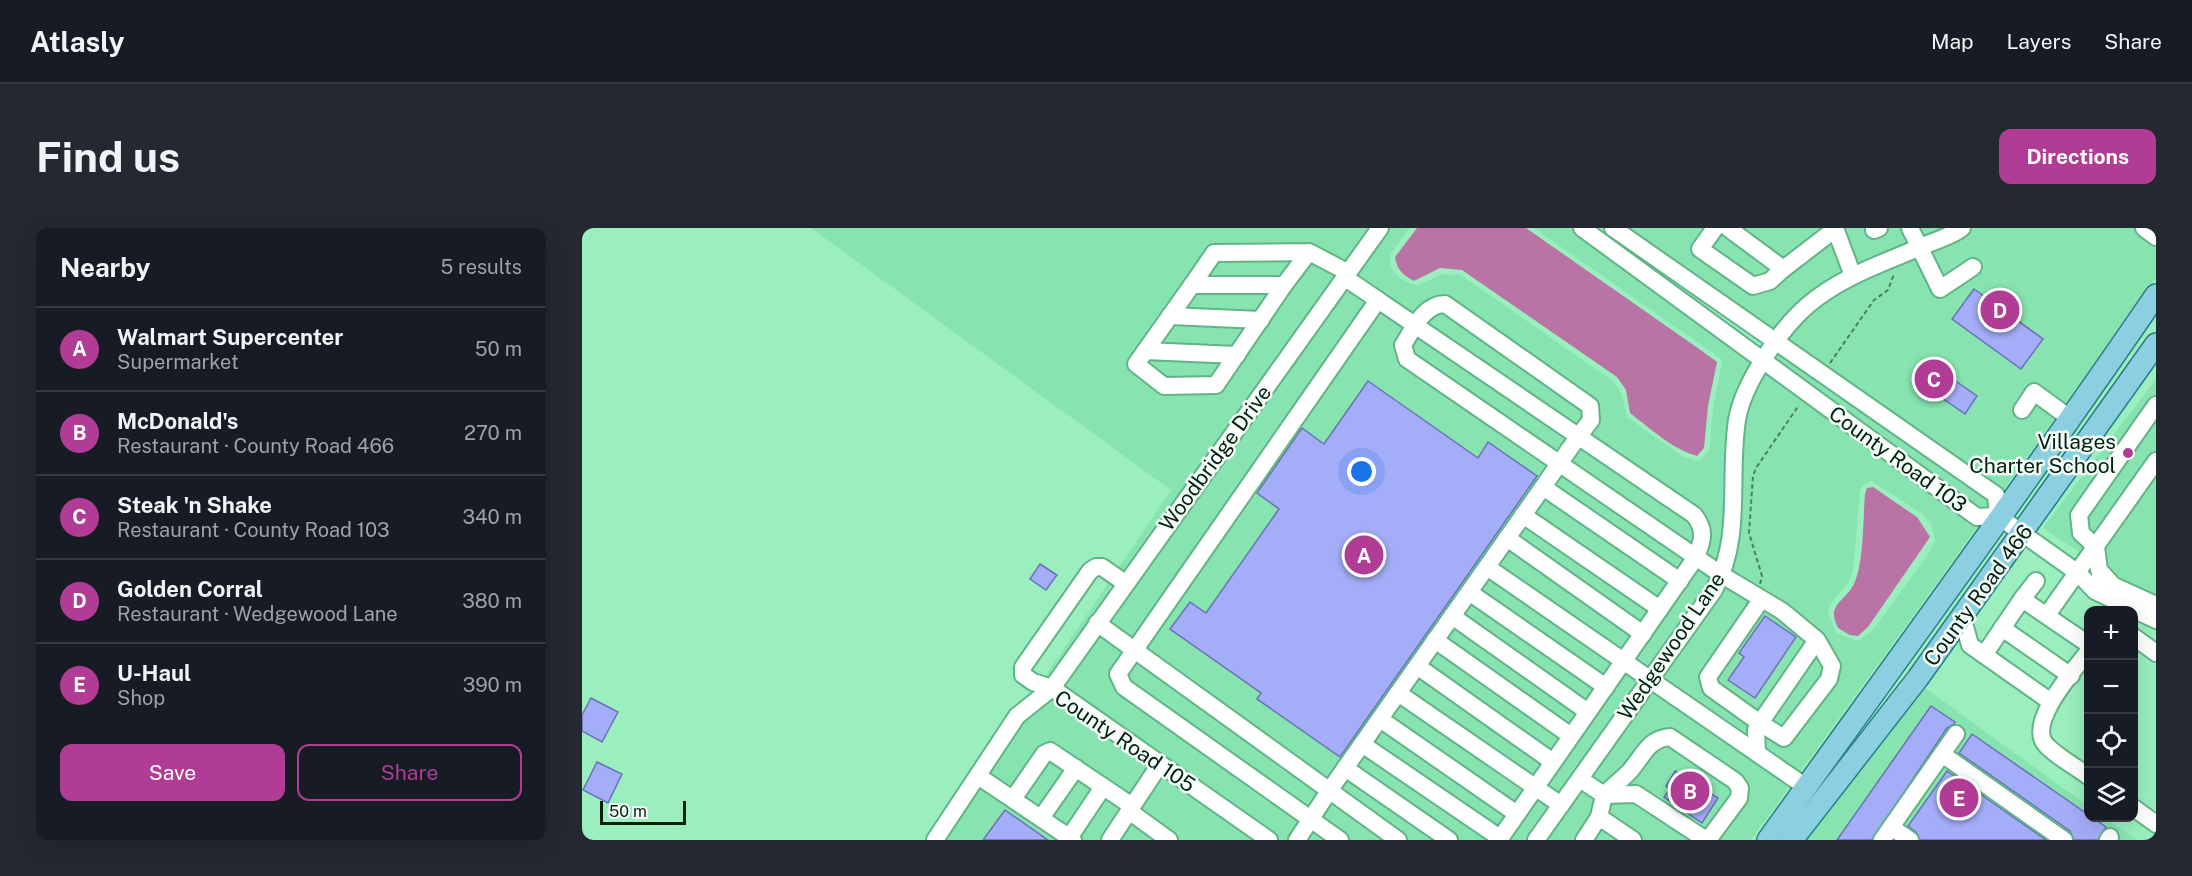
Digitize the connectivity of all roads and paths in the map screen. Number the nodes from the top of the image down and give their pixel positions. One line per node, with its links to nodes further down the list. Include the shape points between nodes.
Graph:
1 (1380, 228): 17 (street, Woodbridge Drive)
2 (1582, 228): 11 (street, County Road 103)
3 (1715, 228): 15 (street, via 1700,249 1753,286 1770,281)
4 (1728, 228): 15 (street)
5 (1910, 228): 12 (street)
6 (1962, 228): 12 (street)
7 (2144, 228): 10 (street)
8 (1621, 229): 11 (street); 26 (street, County Road 103)
9 (1834, 229): 15 (street); 18 (street)
10 (2156, 237)
11 (1611, 248): 30 (street, County Road 103)
12 (1919, 248): 14 (street, via 1940,289); 18 (street)
13 (1308, 252): 17 (street); 19 (street, via 1214,253); 20 (street)
14 (1973, 267)
15 (1782, 270)
16 (1898, 270): 31 (path, via 1888,290 1875,300)
17 (1346, 275): 22 (street); 52 (street, Woodbridge Drive)
18 (1853, 276): 26 (street, via 1834,284 1805,307)
19 (1192, 285): 20 (street); 23 (street)
20 (1284, 285): 24 (street)
21 (2156, 295): 35 (main road, County Road 466)
22 (1378, 300): 25 (street); 71 (street)
23 (1170, 316): 24 (street); 28 (street)
24 (1261, 320): 29 (street)
25 (1416, 326): 36 (street); 36 (street, via 1430,308 1445,304 1590,406 1591,420); 38 (street, via 1403,345 1407,359)
26 (1777, 342): 30 (street, Wedgewood Lane); 41 (street, County Road 103, via 1996,495)
27 (2154, 347): 42 (main road, County Road 466)
28 (1145, 351): 29 (street); 29 (street, via 1136,364 1164,386 1216,386)
29 (1237, 355)
30 (1764, 361): 41 (street, County Road 103, via 1977,517); 48 (street, Wedgewood Lane, via 1744,395 1737,421 1733,531)
31 (1830, 363)
32 (1799, 405): 55 (path, via 1753,477 1749,533 1762,576)
33 (2156, 405): 44 (street, via 2079,515 2081,533)
34 (2022, 410): 35 (street, via 2034,392)
35 (2071, 419): 41 (main road, County Road 466)
36 (1578, 436): 38 (street); 45 (street, via 1694,515 1703,527 1703,542)
37 (2156, 461): 44 (street)
38 (1559, 464): 39 (street); 45 (street)
39 (1543, 487): 40 (street); 50 (street)
40 (1523, 515): 43 (street); 57 (street)
41 (1998, 516): 42 (street); 100 (main road, County Road 466)
42 (2022, 533): 47 (street); 60 (main road, County Road 466)
43 (1507, 538): 46 (street); 64 (street)
44 (2096, 547): 47 (street); 51 (street, via 2099,570)
45 (1696, 557): 48 (street); 50 (street)
46 (1487, 567): 53 (street); 75 (street)
47 (2078, 573): 51 (street); 58 (street); 61 (street, via 2095,591)
48 (1722, 575): 55 (street); 78 (street, Wedgewood Lane)
49 (2036, 580): 54 (street)
50 (1680, 581): 57 (street)
51 (2110, 582): 56 (street)
52 (1125, 583): 62 (street, Woodbridge Drive); 80 (street, via 1096,567 1023,667 1023,675)
53 (1469, 592): 59 (street); 79 (street)
54 (2022, 599): 58 (street); 63 (street)
55 (1761, 600): 66 (street, via 1782,611); 85 (street, via 1708,677 1711,688)
56 (2156, 605)
57 (1660, 609): 64 (street)
58 (2047, 615): 68 (street)
59 (1452, 616): 65 (street); 83 (street)
60 (1962, 616): 69 (street); 70 (main road, County Road 466)
61 (2156, 620)
62 (1097, 622): 71 (street); 80 (street, Woodbridge Drive)
63 (2002, 628): 73 (street); 77 (street)
64 (1643, 634): 75 (street)
65 (1435, 640): 76 (street); 87 (street)
66 (1817, 640): 85 (street); 85 (street, via 1832,666 1829,678 1785,738)
67 (2138, 640): 72 (street)
68 (2084, 641)
69 (1970, 645): 70 (street); 73 (street)
70 (1941, 646): 131 (main road, County Road 466)
71 (1135, 650): 102 (street); 112 (street, via 1118,674 1124,687)
72 (2156, 653)
73 (1984, 655): 82 (street)
74 (2084, 657): 77 (street)
75 (1624, 661): 78 (street); 79 (street)
76 (1417, 666): 81 (street); 91 (street)
77 (2070, 676): 82 (street)
78 (1650, 679): 89 (street); 98 (street, Wedgewood Lane)
79 (1606, 687): 83 (street)
80 (1052, 688): 92 (street, County Road 105); 97 (street, County Road 105, via 1017,716)
81 (1398, 693): 84 (street); 101 (street)
82 (2051, 702): 96 (street, via 2039,733 2045,744)
83 (1588, 712): 87 (street)
84 (1380, 719): 88 (street); 109 (street)
85 (1760, 723): 89 (street, via 1756,730)
86 (1956, 734): 90 (street)
87 (1571, 736): 91 (street)
88 (1362, 744): 94 (street); 117 (street)
89 (1757, 753): 100 (street)
90 (1942, 754): 114 (street); 133 (street)
91 (1553, 762): 101 (street)
92 (1160, 764): 107 (street); 121 (street, County Road 105)
93 (1076, 768): 99 (street); 105 (street, via 1050,751); 111 (street)
94 (1345, 768): 102 (street); 125 (street)
95 (1630, 771): 103 (street); 104 (street); 129 (street, via 1646,747 1658,738 1670,737 1735,781 1740,788 1739,798)
96 (2084, 773)
97 (978, 776): 105 (street); 118 (street, County Road 105)
98 (1580, 778): 104 (street); 106 (street, Wedgewood Lane)
99 (1103, 787): 107 (street); 116 (street)
100 (1806, 787): 130 (main road, County Road 466)
101 (1535, 788): 106 (street); 109 (street)
102 (1329, 791): 112 (street); 115 (street)
103 (1636, 794): 104 (street); 129 (street)
104 (1604, 795): 110 (street)
105 (1013, 799): 111 (street)
106 (1561, 805): 126 (street, Wedgewood Lane)
107 (1131, 808): 119 (street); 120 (street)
108 (2138, 811): 113 (street)
109 (1516, 814): 117 (street)
110 (1599, 817): 127 (street); 128 (street)
111 (1041, 818): 116 (street)
112 (1311, 819): 122 (street); 123 (street)
113 (2156, 824)
114 (1887, 833): 132 (street)
115 (1379, 834): 124 (street)
116 (1071, 839)
117 (1499, 839)
118 (935, 840)
119 (1110, 840)
120 (1169, 840)
121 (1269, 840)
122 (1297, 840)
123 (1340, 840)
124 (1398, 840)
125 (1449, 840)
126 (1536, 840)
127 (1584, 840)
128 (1633, 840)
129 (1707, 840)
130 (1768, 840)
131 (1792, 840)
132 (1910, 840)
133 (2064, 840)

